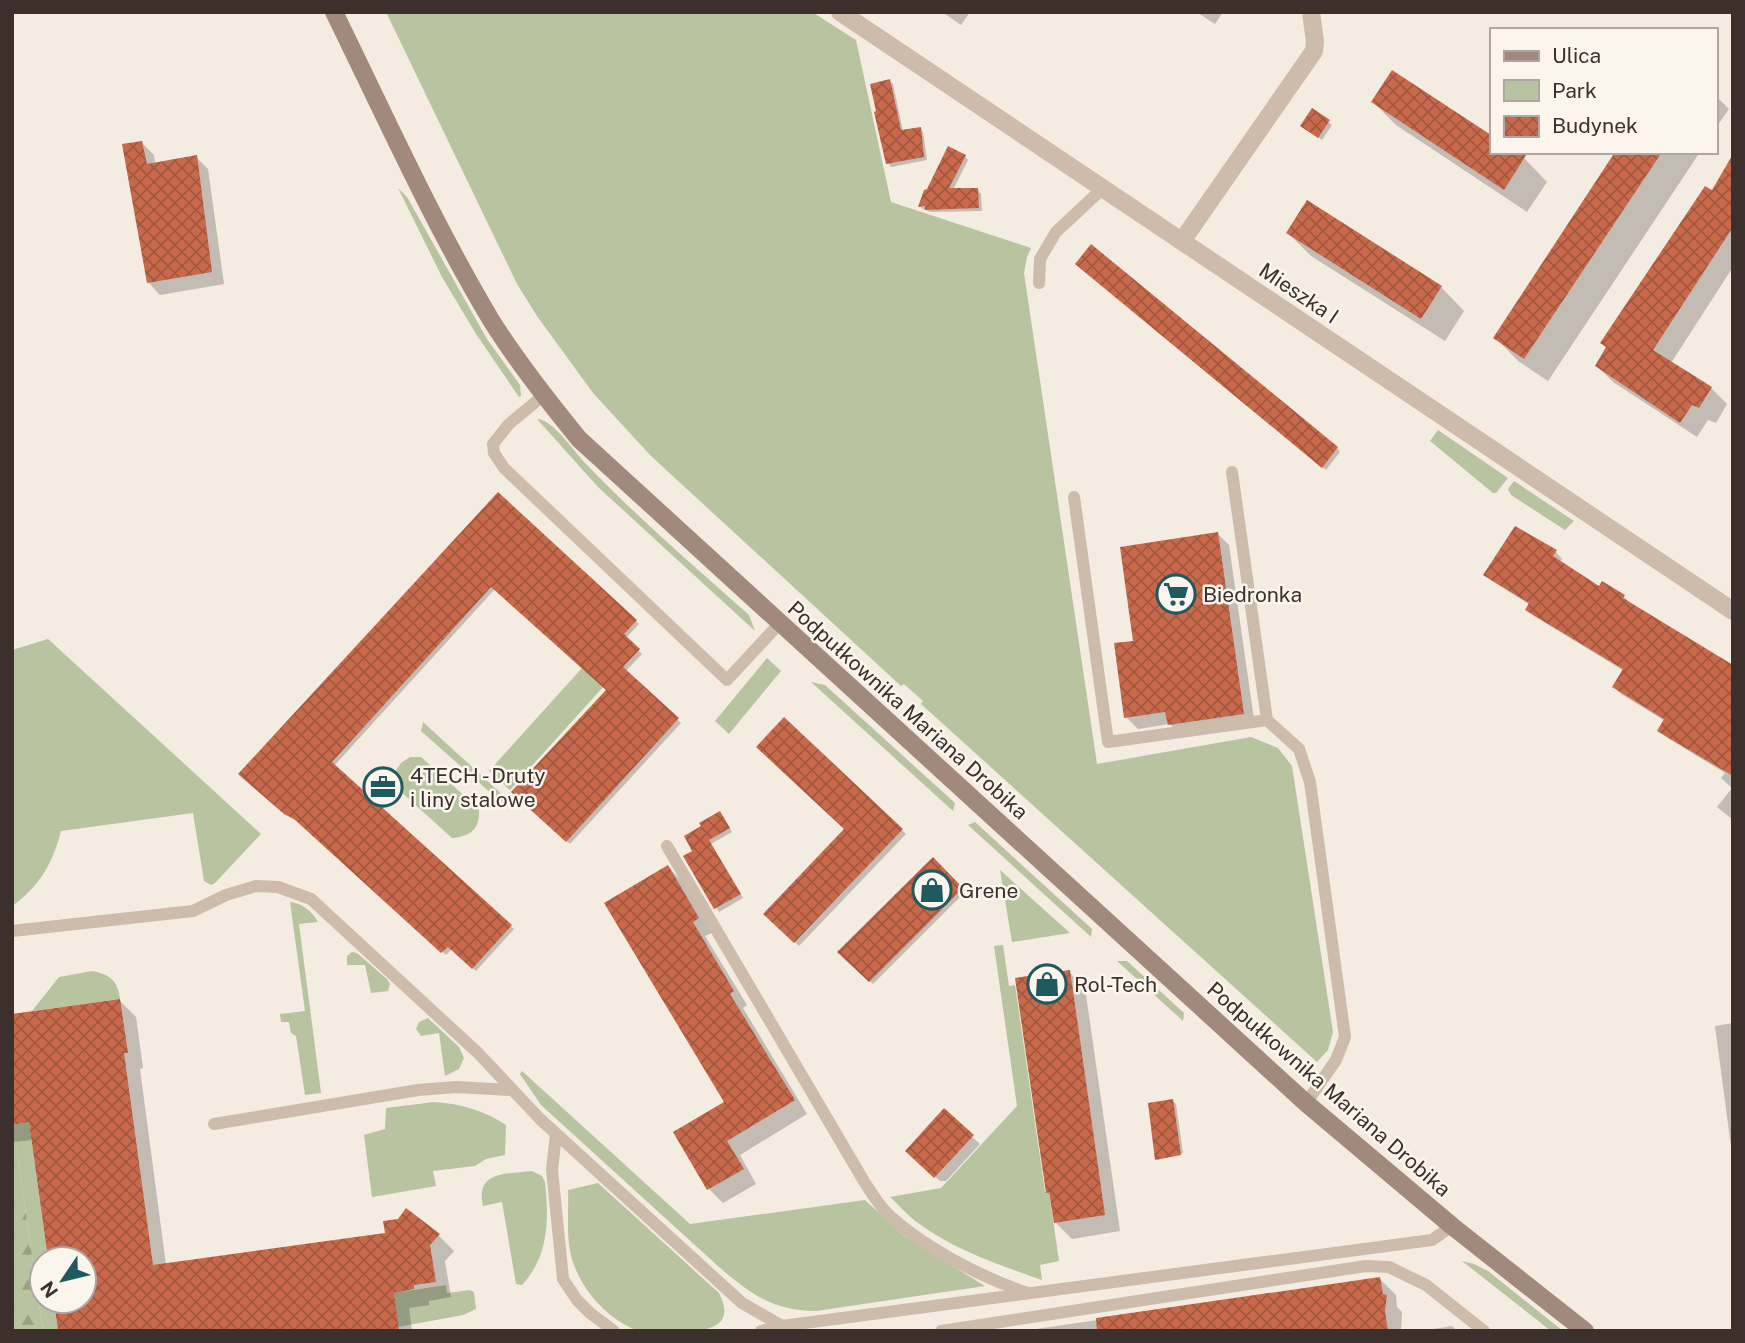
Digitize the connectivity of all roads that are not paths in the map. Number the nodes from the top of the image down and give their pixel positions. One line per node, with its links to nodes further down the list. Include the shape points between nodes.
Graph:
1 (334, 12): 7 (main road, Podpułkownika Mariana Drobika, via 464,273)
2 (840, 12): 4 (street, Mieszka I)
3 (1311, 12): 5 (street, via 1314,51)
4 (1102, 189): 5 (street, Mieszka I); 6 (lane, via 1056,232 1040,259)
5 (1182, 242): 10 (street, Mieszka I)
6 (1039, 283)
7 (544, 395): 11 (main road, Podpułkownika Mariana Drobika, via 579,439); 11 (lane, via 493,444 504,468 727,680)
8 (1232, 471): 12 (lane)
9 (1074, 497): 12 (lane, via 1108,742)
10 (1733, 611)
11 (779, 624): 16 (main road, Podpułkownika Mariana Drobika)
12 (1267, 720): 16 (lane, via 1299,750 1310,782 1345,1037 1336,1060)
13 (667, 846): 20 (lane, via 883,1209 914,1235 970,1268)
14 (12, 931): 15 (lane, via 194,911 257,886 278,887 311,899)
15 (512, 1090): 17 (lane, via 418,1090); 18 (lane)
16 (1306, 1103): 19 (main road, Podpułkownika Mariana Drobika)
17 (214, 1124)
18 (556, 1134): 21 (lane, via 742,1303); 22 (lane, via 552,1170 563,1279 577,1300)
19 (1452, 1226): 20 (lane, via 1432,1240); 26 (main road, Podpułkownika Mariana Drobika)
20 (1031, 1294): 21 (lane)
21 (782, 1326): 23 (lane)
22 (614, 1331)
23 (761, 1331)
24 (941, 1331): 25 (lane, via 1366,1266 1389,1268 1426,1285)
25 (1485, 1331)
26 (1585, 1331)

